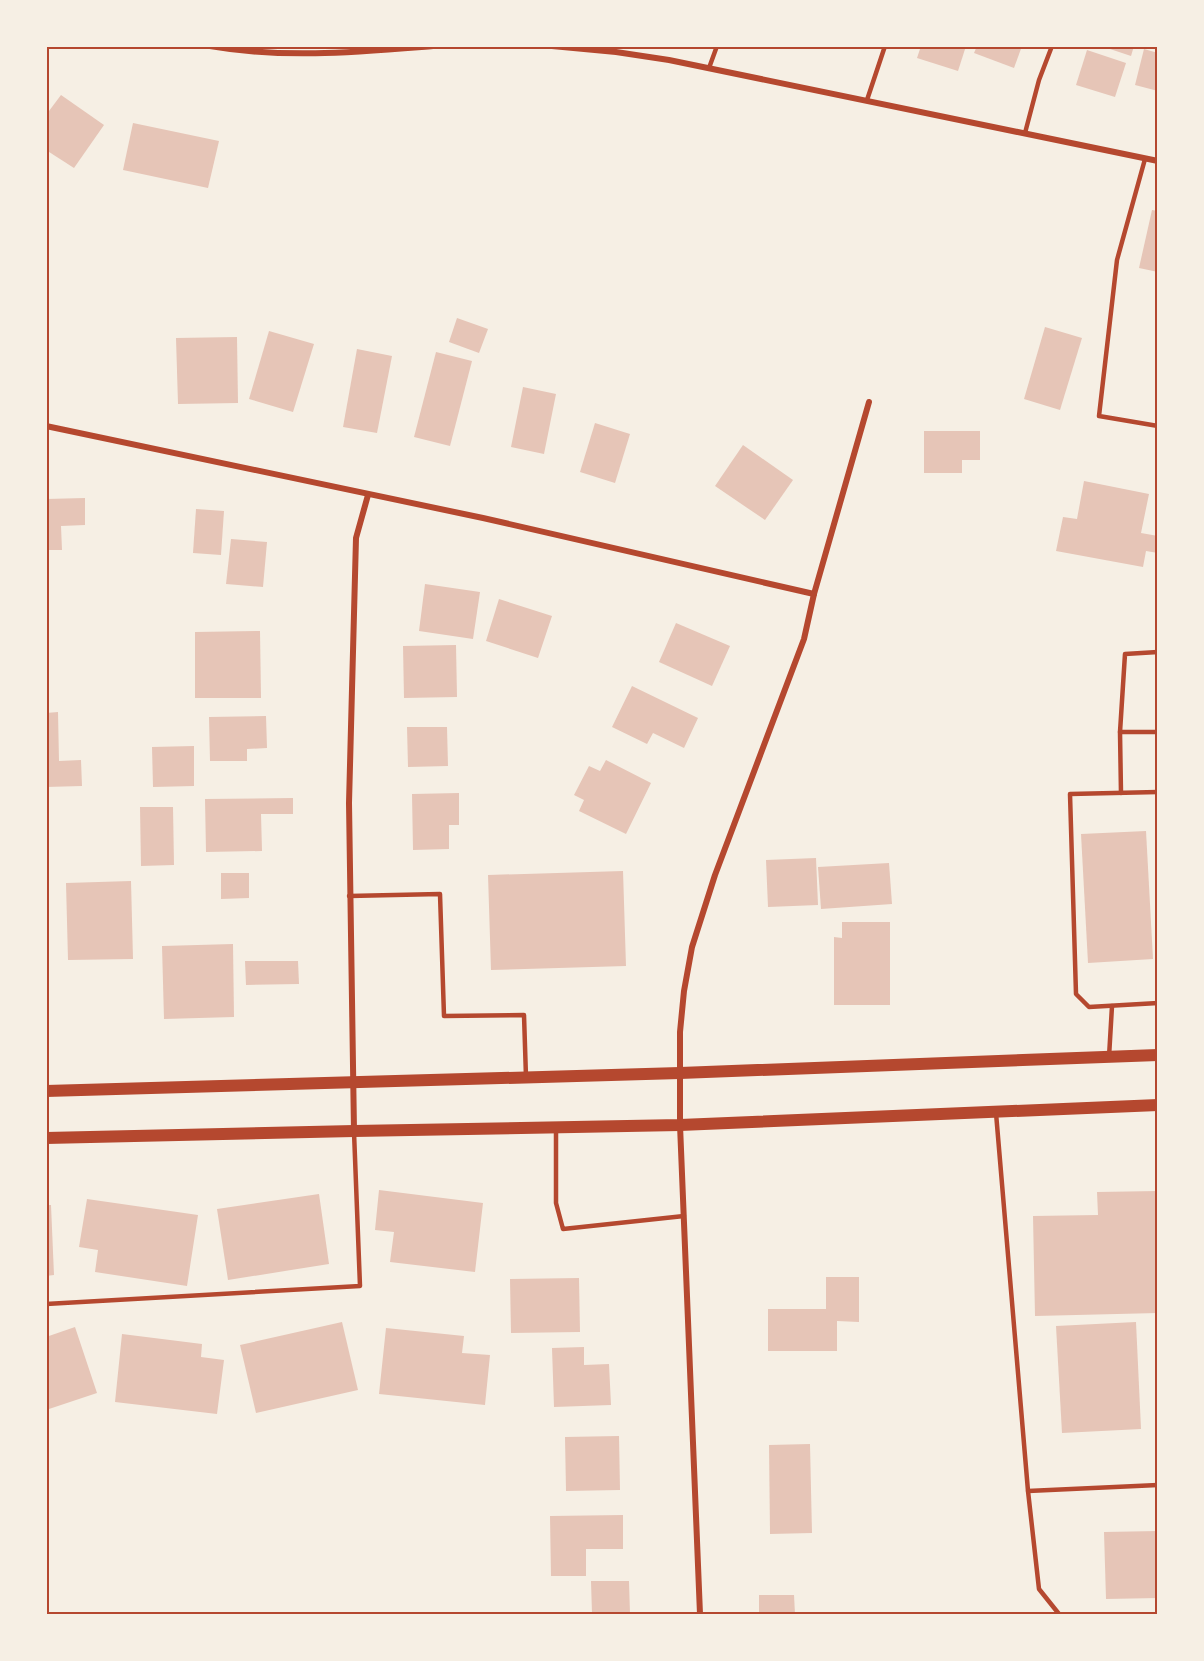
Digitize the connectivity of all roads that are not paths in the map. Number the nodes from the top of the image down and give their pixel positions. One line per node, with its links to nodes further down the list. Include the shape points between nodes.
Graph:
1 (210, 46): 2 (street, via 268,54 340,54)
2 (433, 46)
3 (552, 46): 7 (street)
4 (717, 46): 8 (lane)
5 (885, 46): 9 (lane)
6 (1052, 46): 10 (lane)
7 (565, 47): 8 (street)
8 (709, 68): 9 (street)
9 (867, 100): 10 (street)
10 (1025, 133): 11 (street)
11 (1146, 159): 12 (street); 15 (lane, via 1118,260 1099,416)
12 (1158, 161)
13 (869, 402): 17 (street)
14 (46, 426): 16 (street)
15 (1158, 426)
16 (368, 495): 17 (street); 23 (street, via 356,538)
17 (814, 594): 28 (street, via 804,639 742,799 692,947 680,1032)
18 (1158, 652): 19 (lane, via 1125,654)
19 (1120, 732): 20 (lane); 22 (lane)
20 (1158, 732)
21 (1158, 792): 22 (lane)
22 (1121, 793): 25 (lane, via 1070,794 1076,994 1089,1007)
23 (350, 896): 29 (lane, via 440,894 444,1016 525,1015); 30 (street)
24 (1158, 1003): 25 (lane)
25 (1112, 1006): 27 (lane)
26 (1158, 1055): 27 (main road)
27 (1109, 1057): 28 (main road)
28 (680, 1073): 29 (main road); 34 (street)
29 (526, 1077): 30 (main road)
30 (354, 1081): 31 (main road); 36 (street)
31 (46, 1091)
32 (1158, 1105): 33 (main road)
33 (995, 1112): 34 (main road); 41 (lane)
34 (680, 1125): 35 (main road); 38 (street)
35 (556, 1127): 36 (main road); 38 (lane, via 556,1203 563,1229)
36 (354, 1131): 37 (main road); 39 (lane, via 360,1286)
37 (46, 1138)
38 (684, 1216): 42 (street)
39 (46, 1304)
40 (1158, 1485): 41 (lane)
41 (1028, 1491): 43 (lane, via 1039,1590)
42 (700, 1614)
43 (1059, 1614)

